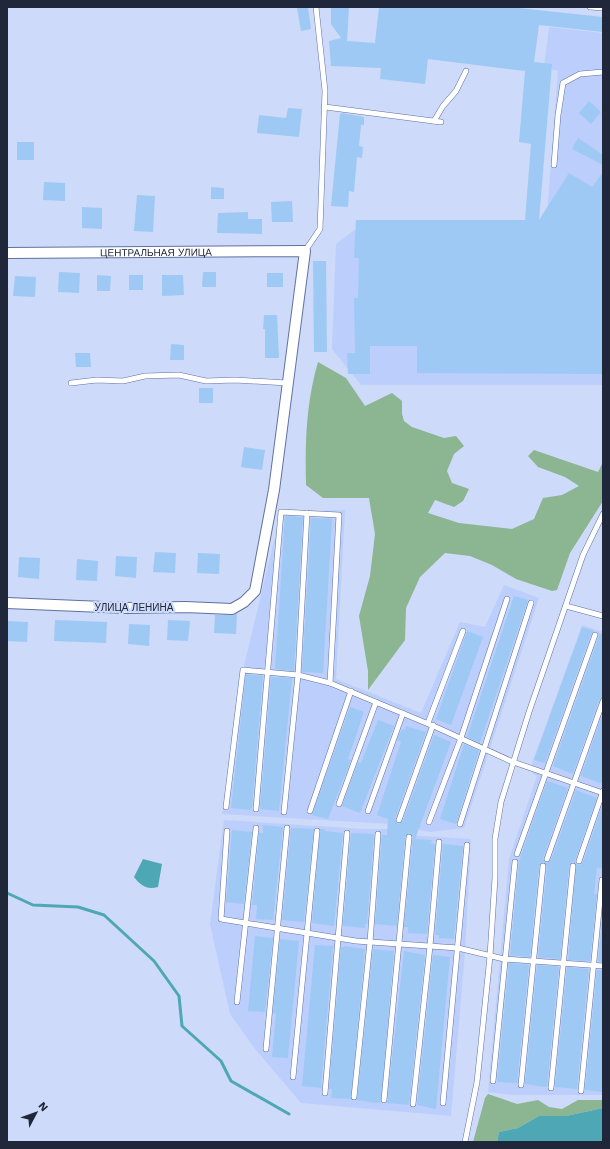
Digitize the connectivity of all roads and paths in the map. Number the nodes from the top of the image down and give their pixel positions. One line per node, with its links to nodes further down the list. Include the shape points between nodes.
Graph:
1 (316, 7): 6 (lane)
2 (590, 7): 3 (lane)
3 (603, 8)
4 (466, 71): 7 (lane, via 456,91)
5 (603, 72): 9 (lane, via 580,74 563,83)
6 (325, 108): 7 (lane); 10 (lane, via 320,229)
7 (434, 121): 8 (lane)
8 (441, 122)
9 (554, 165)
10 (305, 251): 11 (street, ЦЕНТРАЛЬНАЯ УЛИЦА); 13 (street)
11 (7, 253)
12 (71, 383): 13 (lane, via 179,375 206,381)
13 (287, 383): 17 (street, УЛИЦА ЛЕНИНА, via 274,490 255,591 244,602 232,609)
14 (307, 513): 23 (lane, via 281,512); 24 (lane); 25 (lane, via 339,515)
15 (603, 514): 19 (lane, via 583,555)
16 (507, 599): 31 (lane)
17 (7, 603)
18 (531, 603): 32 (lane)
19 (566, 606): 20 (lane); 33 (lane)
20 (603, 616)
21 (463, 631): 30 (lane)
22 (595, 635): 34 (lane)
23 (267, 672): 24 (lane); 38 (lane, via 243,670); 39 (lane)
24 (298, 676): 25 (lane); 42 (lane)
25 (330, 683): 26 (lane)
26 (351, 691): 28 (lane); 40 (lane)
27 (603, 701): 35 (lane)
28 (376, 702): 29 (lane); 37 (lane)
29 (403, 713): 30 (lane); 41 (lane)
30 (430, 724): 31 (lane); 43 (lane)
31 (461, 738): 32 (lane); 44 (lane)
32 (484, 748): 33 (lane); 45 (lane)
33 (513, 762): 34 (lane); 70 (lane, via 501,802 495,839)
34 (546, 773): 35 (lane); 55 (lane)
35 (574, 783): 36 (lane); 56 (lane)
36 (603, 792): 57 (lane)
37 (339, 804)
38 (226, 807)
39 (256, 809)
40 (310, 811)
41 (368, 811)
42 (284, 812)
43 (399, 820)
44 (429, 822)
45 (460, 824)
46 (256, 828): 62 (lane)
47 (287, 828): 63 (lane)
48 (227, 831): 62 (lane, via 221,919)
49 (317, 831): 64 (lane)
50 (347, 834): 65 (lane)
51 (378, 834): 66 (lane)
52 (409, 837): 67 (lane)
53 (439, 842): 68 (lane)
54 (467, 845): 69 (lane)
55 (517, 854)
56 (546, 859)
57 (578, 861)
58 (515, 862): 71 (lane)
59 (543, 866): 72 (lane)
60 (573, 866): 73 (lane)
61 (602, 880): 74 (lane)
62 (247, 924): 63 (lane); 76 (lane)
63 (278, 928): 64 (lane); 77 (lane)
64 (308, 933): 65 (lane); 78 (lane)
65 (339, 938): 66 (lane); 83 (lane)
66 (370, 942): 67 (lane); 84 (lane)
67 (400, 944): 68 (lane); 85 (lane)
68 (430, 946): 69 (lane); 87 (lane)
69 (458, 948): 70 (lane); 86 (lane)
70 (490, 956): 71 (lane); 88 (lane, via 477,1082)
71 (504, 959): 72 (lane); 79 (lane)
72 (533, 962): 73 (lane); 80 (lane)
73 (563, 962): 74 (lane); 81 (lane)
74 (594, 965): 75 (lane); 82 (lane)
75 (603, 966)
76 (237, 1002)
77 (266, 1049)
78 (293, 1077)
79 (493, 1081)
80 (521, 1085)
81 (551, 1088)
82 (581, 1091)
83 (325, 1093)
84 (354, 1097)
85 (384, 1100)
86 (444, 1103)
87 (413, 1104)
88 (465, 1142)

